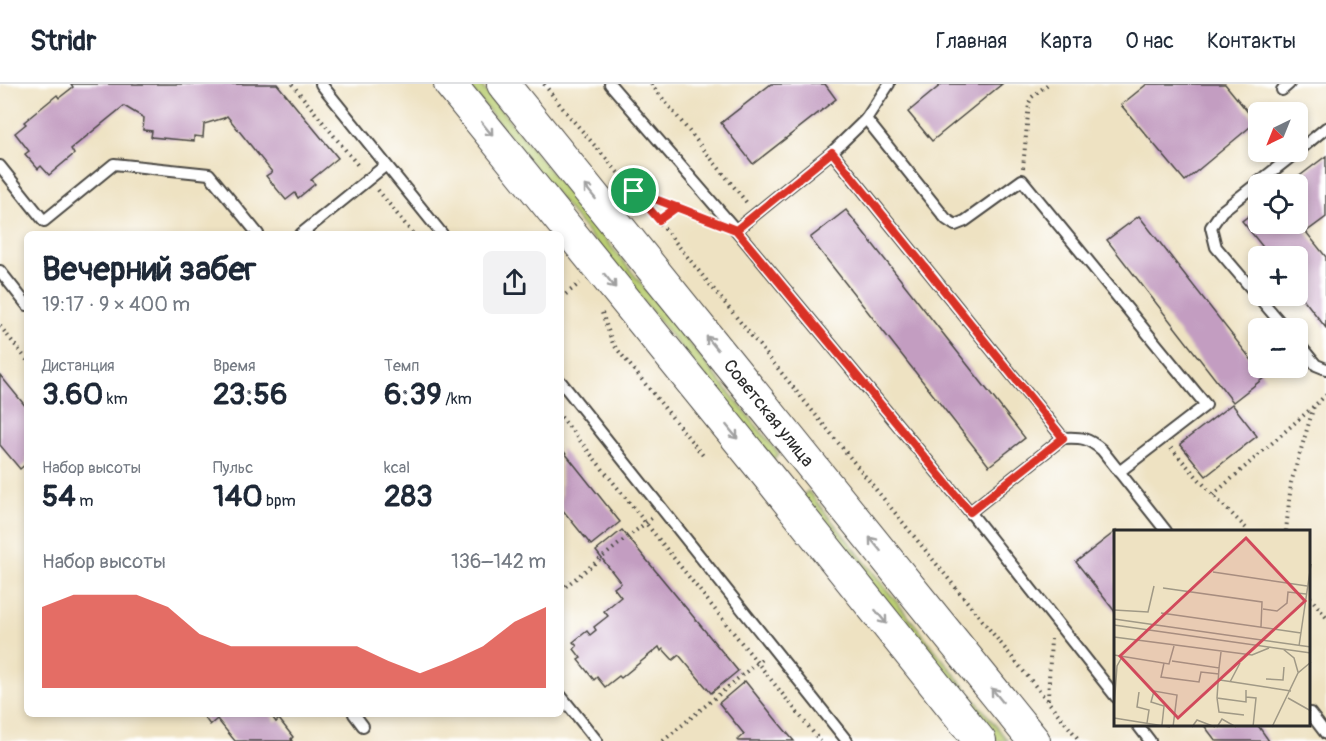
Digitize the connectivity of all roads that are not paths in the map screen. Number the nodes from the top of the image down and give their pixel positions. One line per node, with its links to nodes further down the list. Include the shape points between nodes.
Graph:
1 (321, 84): 11 (lane)
2 (450, 84): 26 (main road, one-way to 26)
3 (503, 84): 24 (main road, Советская улица, one-way to 3)
4 (610, 84): 13 (lane)
5 (889, 84): 6 (lane)
6 (866, 119): 9 (lane); 25 (lane, via 946,219 955,225 1022,180 1206,405)
7 (1326, 128): 8 (lane)
8 (1308, 142)
9 (832, 152): 13 (lane); 23 (lane)
10 (1283, 162): 19 (lane, via 1222,211 1211,227 1216,247)
11 (386, 165): 15 (lane); 16 (lane)
12 (0, 166): 14 (lane, via 44,220 114,164 209,174)
13 (736, 230): 27 (lane)
14 (256, 231)
15 (305, 231)
16 (440, 231)
17 (0, 271): 18 (lane)
18 (24, 301)
19 (1276, 318)
20 (1308, 355): 21 (lane)
21 (1326, 369)
22 (564, 386): 37 (lane)
23 (1063, 438): 25 (lane, via 1091,441); 27 (lane)
24 (804, 456): 26 (main road); 39 (main road, Советская улица, one-way to 24)
25 (1119, 472): 28 (lane)
26 (772, 481): 38 (main road, one-way to 38)
27 (970, 512): 29 (lane)
28 (1165, 530)
29 (1114, 694)
30 (564, 700): 36 (lane)
31 (1311, 714): 35 (lane)
32 (356, 717): 33 (lane)
33 (363, 726)
34 (1139, 726): 40 (lane)
35 (1324, 728)
36 (597, 741)
37 (847, 741)
38 (980, 741)
39 (1034, 741)
40 (1150, 741)

